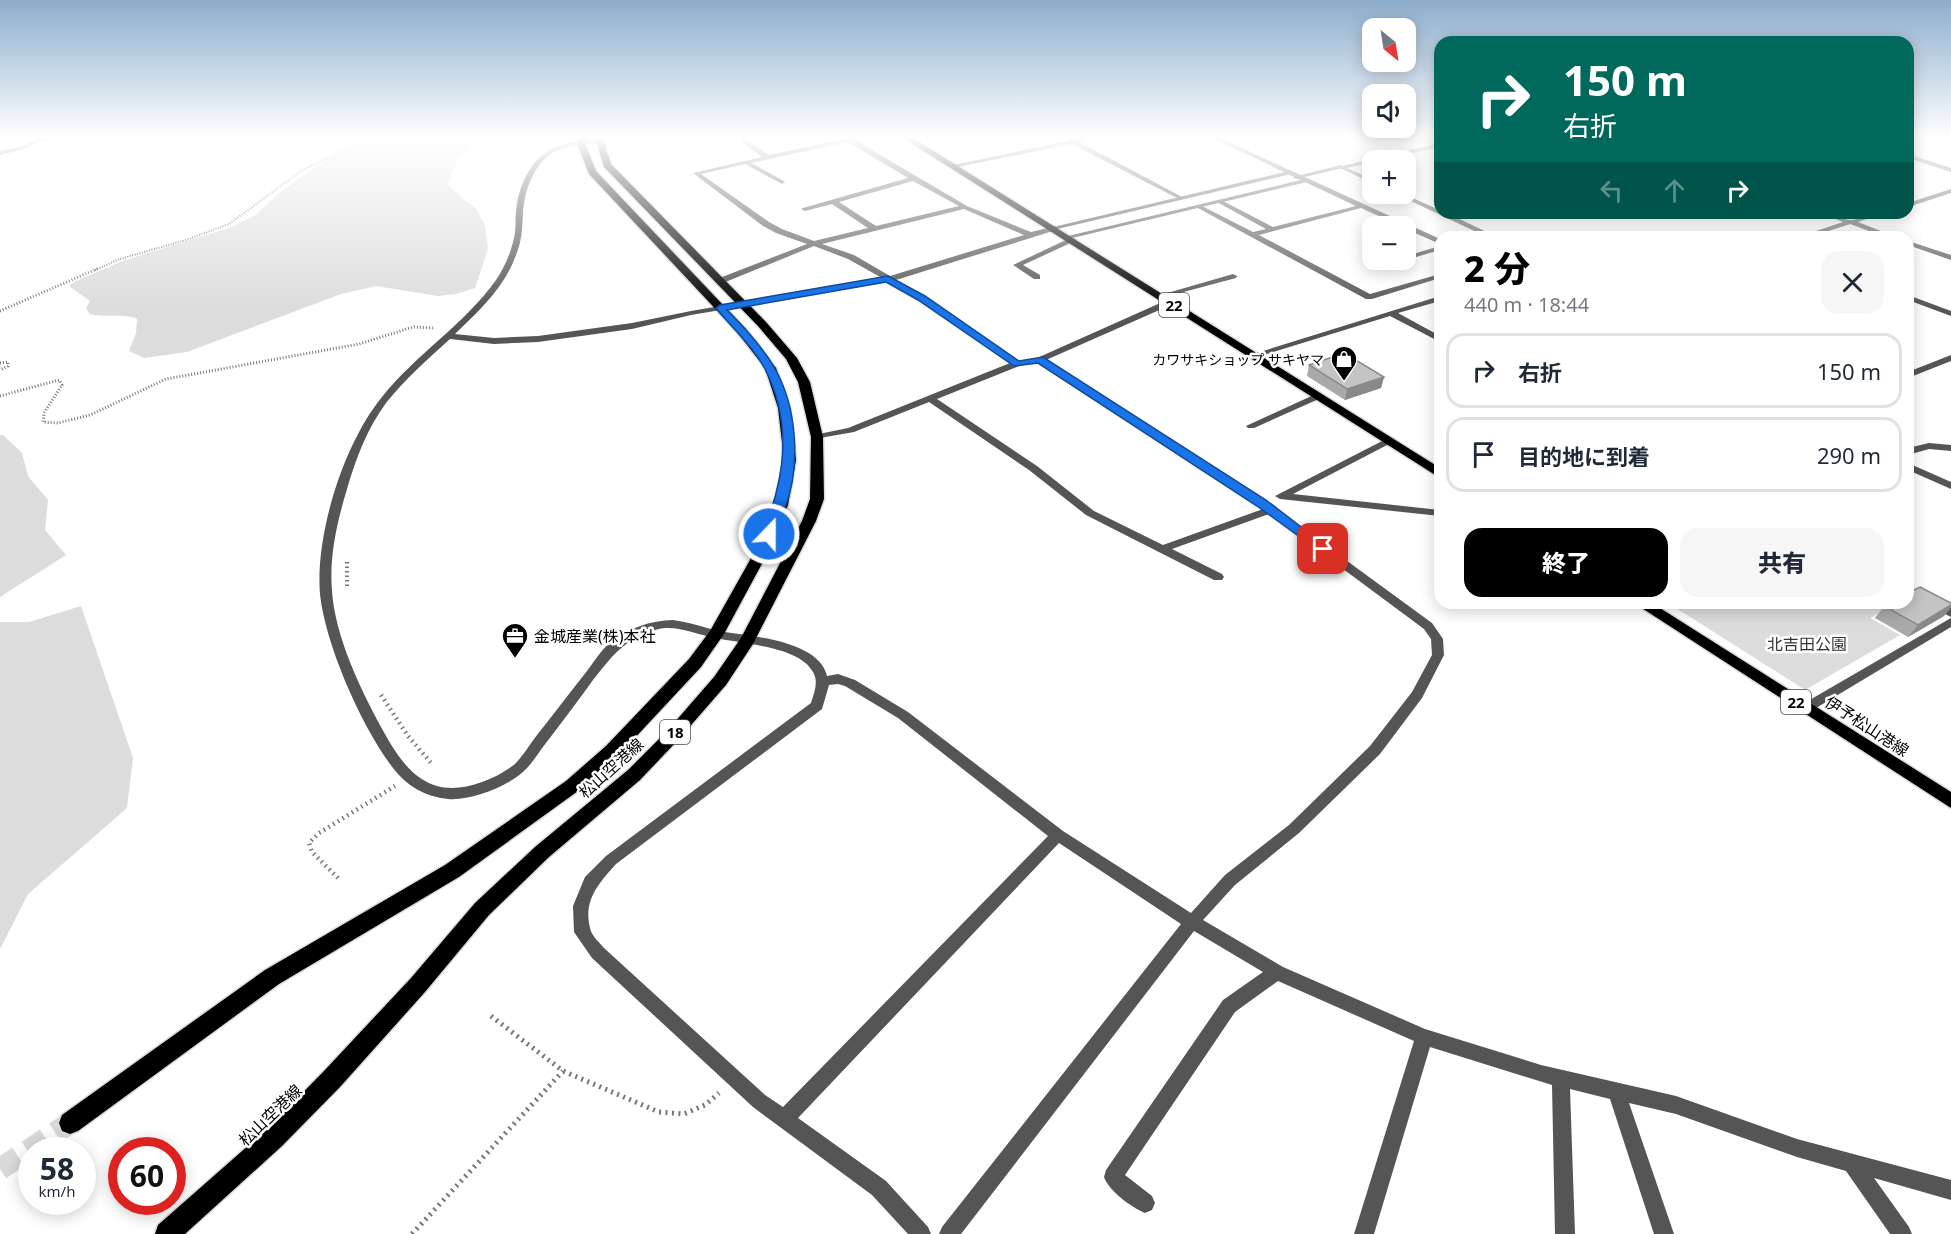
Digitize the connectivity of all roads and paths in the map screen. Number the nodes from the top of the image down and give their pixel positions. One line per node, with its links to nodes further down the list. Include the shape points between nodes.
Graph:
1 (268, 196): 53 (path, via 229,224 120,259)
2 (522, 196): 56 (street, via 519,237 499,282)
3 (614, 196): 52 (main road, 松山空港線 / 18)
4 (638, 196): 47 (main road, 松山空港線 / 18)
5 (728, 196): 38 (street, via 779,231)
6 (854, 196): 15 (street)
7 (944, 196): 21 (street)
8 (1000, 196): 29 (main road, 22)
9 (1176, 196): 14 (street)
10 (1193, 196): 14 (street)
11 (1242, 196): 16 (street)
12 (1338, 196): 20 (street)
13 (1937, 196): 18 (street)
14 (1181, 198): 29 (street)
15 (834, 201): 22 (street); 28 (street)
16 (1219, 201): 19 (street); 30 (street)
17 (1416, 202): 23 (street)
18 (1914, 203)
19 (1198, 206): 35 (street); 36 (street)
20 (1362, 206): 30 (street); 37 (street)
21 (965, 207): 28 (street); 34 (street)
22 (805, 208)
23 (1434, 210)
24 (1454, 219): 31 (street)
25 (1842, 219): 27 (street)
26 (1861, 219): 27 (street)
27 (1851, 222): 32 (street); 33 (street)
28 (873, 228): 38 (street)
29 (1053, 228): 34 (street); 36 (main road, 22)
30 (1273, 230): 35 (street)
31 (1480, 231)
32 (1822, 231)
33 (1876, 231)
34 (1031, 235): 46 (street)
35 (1252, 235): 45 (street, via 1369,297)
36 (1070, 239): 44 (street, via 1017,265); 48 (main road, 22)
37 (1434, 239)
38 (816, 243): 46 (street); 47 (street)
39 (1914, 245): 42 (street)
40 (1434, 250): 41 (street)
41 (1416, 255)
42 (1951, 258)
43 (1233, 276): 48 (street)
44 (1037, 277)
45 (1434, 278)
46 (888, 279): 51 (street); 62 (street)
47 (720, 281): 51 (main road, 松山空港線 / 18)
48 (1165, 299): 58 (main road, 22); 60 (street, via 1112,329)
49 (1914, 299): 55 (street)
50 (1434, 300): 54 (street)
51 (743, 304): 52 (street); 69 (main road, 松山空港線 / 18, via 790,358 804,382)
52 (720, 308): 56 (street, via 621,328 538,339 494,341); 87 (main road, 松山空港線 / 18, via 770,368 784,408 790,460 769,534)
53 (0, 311)
54 (1390, 313): 57 (street); 58 (street)
55 (1951, 314)
56 (450, 333): 65 (path, via 413,327 360,344 166,379 63,422 43,422 44,413 62,385 59,380); 93 (street, via 390,391 357,443 328,545 326,593 330,622 364,708)
57 (1434, 336)
58 (1254, 355): 66 (main road, 22)
59 (1951, 358): 64 (street)
60 (1039, 360): 62 (street); 77 (street)
61 (0, 363): 63 (path, via 8,362)
62 (1017, 364): 67 (street)
63 (0, 370)
64 (1914, 373)
65 (0, 396)
66 (1318, 396): 68 (street); 70 (main road, 22)
67 (931, 399): 69 (street, via 851,430); 79 (street, via 1033,468 1090,513)
68 (1251, 426)
69 (817, 437): 88 (main road, 松山空港線 / 18, via 817,499)
70 (1388, 441): 73 (main road, 22); 76 (street)
71 (1951, 448): 72 (street, via 1939,445)
72 (1914, 449)
73 (1434, 470)
74 (1914, 471): 75 (street)
75 (1951, 486)
76 (1280, 496): 77 (street); 78 (street)
77 (1266, 507): 79 (street); 97 (street, via 1428,626 1437,639 1438,655 1417,694 1375,750 1294,829 1230,880)
78 (1434, 512)
79 (1162, 549): 81 (street)
80 (348, 553): 83 (path)
81 (1218, 577)
82 (1914, 593): 85 (street)
83 (347, 595)
84 (1650, 609): 91 (main road, 伊予松山港線 / 22)
85 (1951, 613)
86 (1951, 622): 91 (street)
87 (716, 634): 88 (street); 93 (street, via 668,624 630,635 612,647 520,767 501,780 456,794 432,791); 106 (main road, 松山空港線 / 18, via 671,691 620,743 530,818 452,871 272,977)
88 (748, 640): 89 (street, via 803,655 822,674); 110 (main road, 松山空港線 / 18, via 720,681 634,776 542,852 482,909 332,1079)
89 (823, 681): 95 (street, via 850,683 903,716); 102 (street, via 824,692 817,706 611,860 590,882 582,906 582,932 598,953)
90 (380, 693): 92 (path)
91 (1806, 708): 94 (main road, 伊予松山港線 / 22)
92 (431, 763)
93 (408, 778): 96 (path, via 309,843 312,852)
94 (1951, 801)
95 (1058, 835): 97 (street); 105 (street)
96 (338, 878)
97 (1192, 922): 98 (street); 113 (street)
98 (1277, 972): 100 (street); 109 (street, via 1229,1006 1113,1177)
99 (491, 1017): 101 (path)
100 (1424, 1037): 103 (street); 114 (street)
101 (563, 1071): 102 (path, via 659,1112 684,1114 705,1105); 111 (path)
102 (736, 1079): 105 (street)
103 (1561, 1079): 104 (street); 115 (street)
104 (1617, 1091): 107 (street, via 1676,1105 1797,1148); 116 (street)
105 (784, 1119): 112 (street, via 879,1188)
106 (70, 1123)
107 (1851, 1162): 108 (street); 117 (street)
108 (1951, 1190)
109 (1145, 1203)
110 (167, 1234)
111 (412, 1234)
112 (921, 1234)
113 (949, 1234)
114 (1364, 1234)
115 (1564, 1234)
116 (1664, 1234)
117 (1902, 1234)

